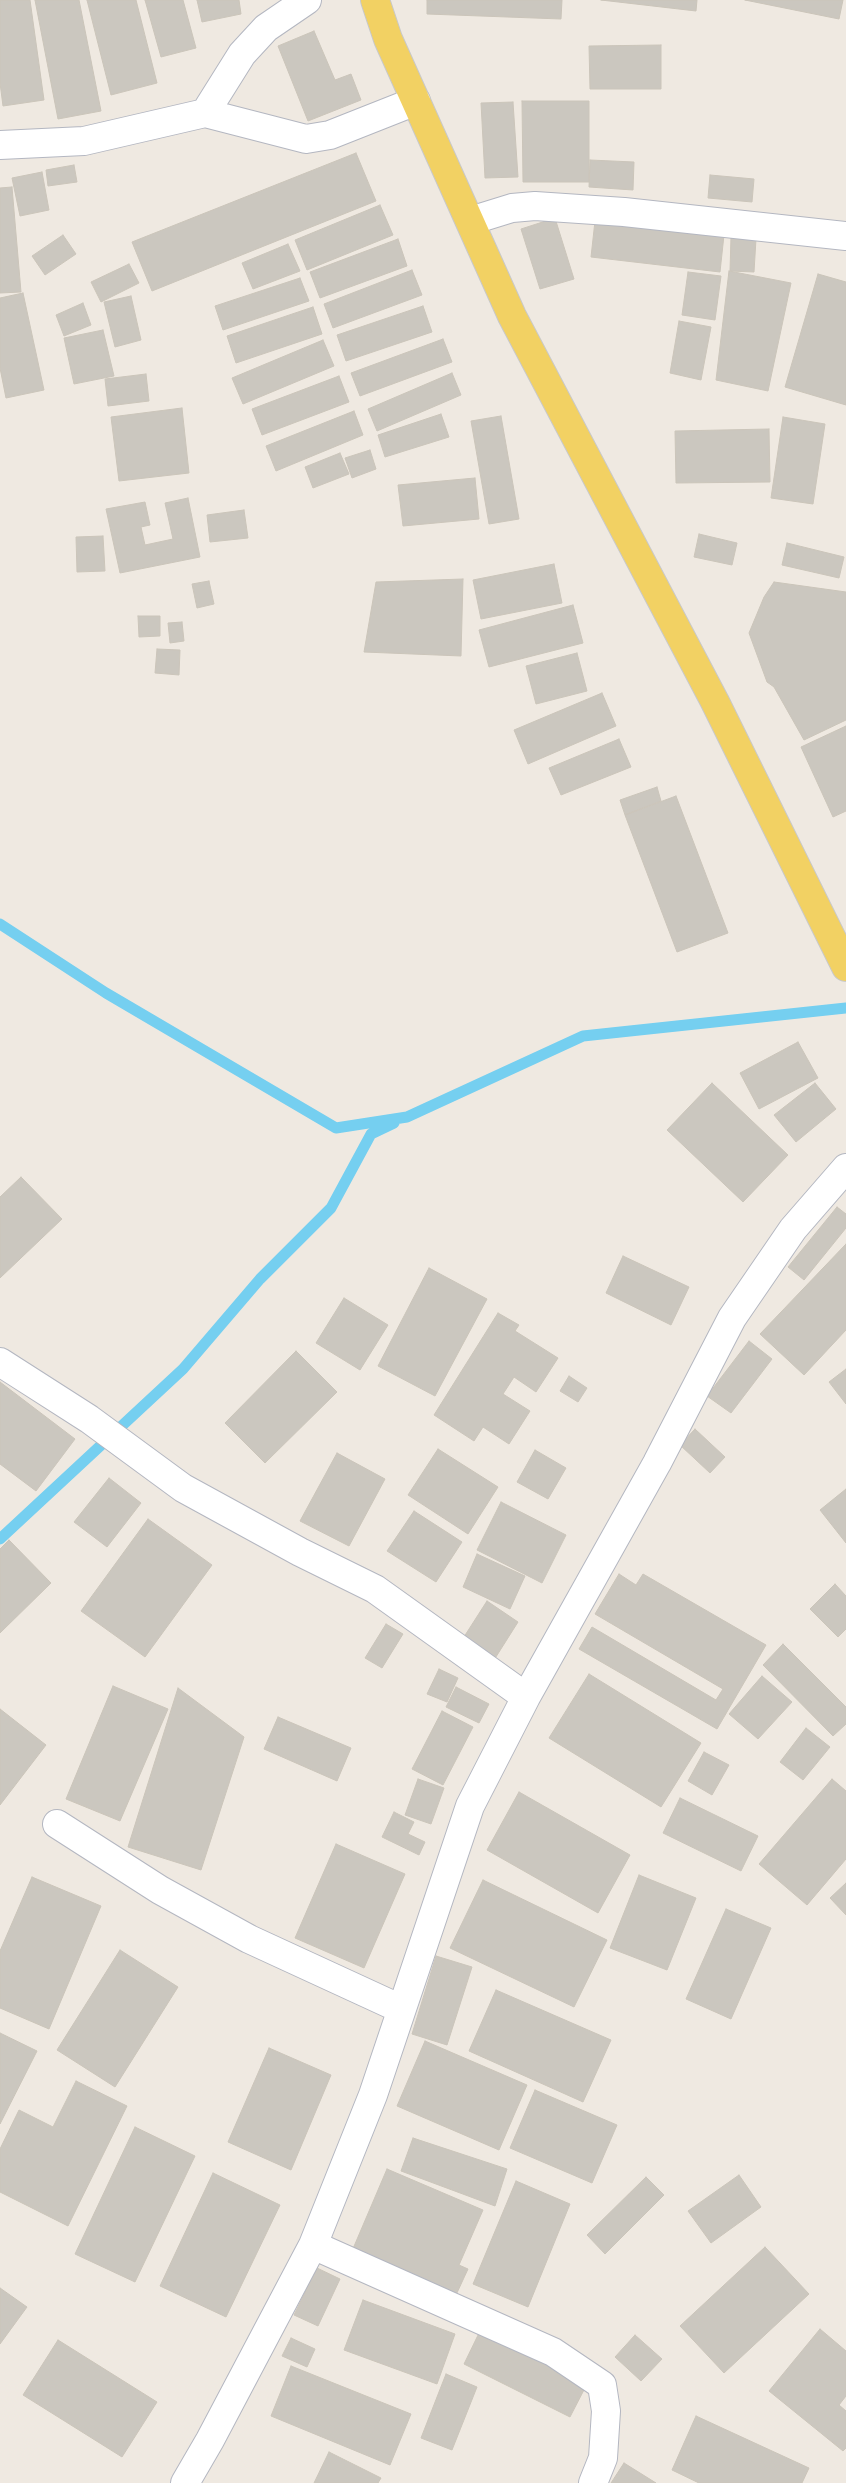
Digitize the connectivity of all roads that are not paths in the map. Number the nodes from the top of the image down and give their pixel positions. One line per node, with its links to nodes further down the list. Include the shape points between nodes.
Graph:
1 (307, 0): 4 (street, via 266,28 242,54)
2 (375, 0): 3 (main road, via 388,40)
3 (416, 101): 4 (street, via 330,135 306,139); 6 (main road)
4 (205, 113): 5 (street, via 84,140)
5 (0, 145)
6 (470, 222): 7 (street, via 512,208 535,206 624,212); 8 (main road, via 512,316 716,702)
7 (846, 236)
8 (846, 967)
9 (846, 1168): 11 (street, via 793,1229 732,1318 657,1463)
10 (0, 1362): 11 (street, via 89,1419 183,1488 375,1589)
11 (526, 1697): 13 (street, via 470,1806)
12 (57, 1824): 13 (street, via 160,1890 249,1939)
13 (402, 2009): 14 (street, via 373,2095)
14 (313, 2244): 15 (street); 16 (street, via 553,2352 602,2385 606,2411 603,2458)
15 (185, 2483)
16 (593, 2483)

